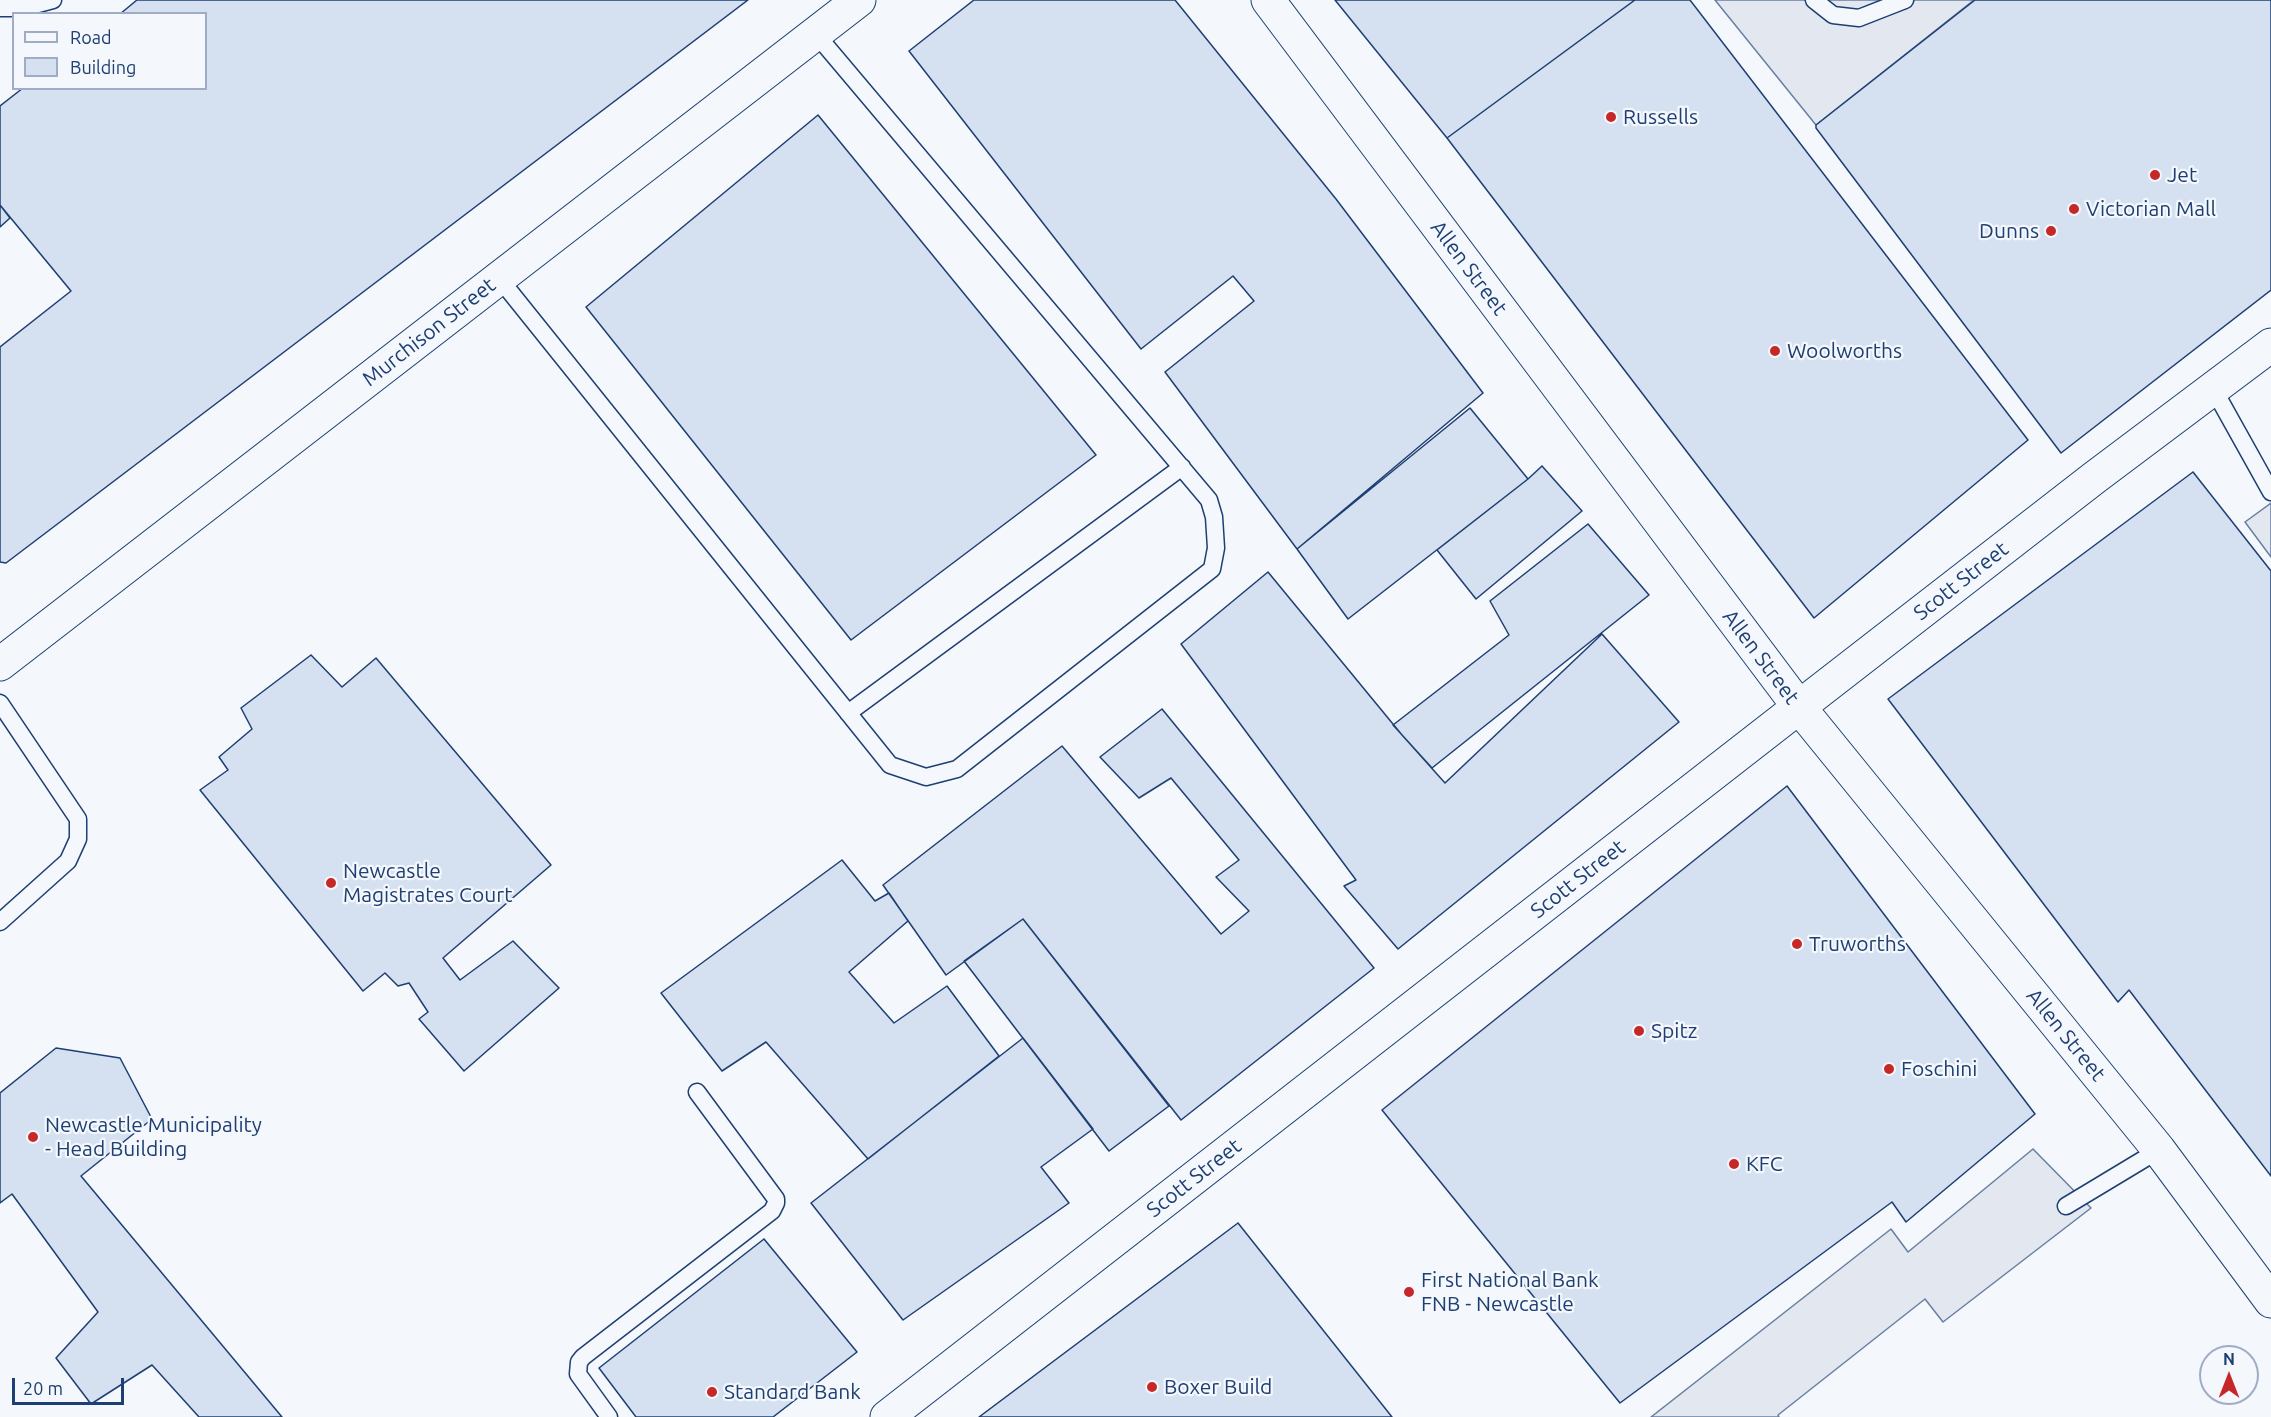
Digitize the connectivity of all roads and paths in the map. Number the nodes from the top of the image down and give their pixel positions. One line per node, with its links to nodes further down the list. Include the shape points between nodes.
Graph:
1 (53, 0): 6 (lane, via 23,8)
2 (859, 0): 7 (street, Murchison Street)
3 (1268, 0): 15 (street, Allen Street)
4 (1814, 0): 5 (lane, via 1833,15 1859,18)
5 (1905, 0)
6 (0, 8)
7 (815, 33): 8 (street, Murchison Street); 11 (lane)
8 (500, 278): 13 (street, Murchison Street); 16 (lane)
9 (2271, 345): 10 (street, Scott Street)
10 (2213, 388): 12 (lane); 15 (street, Scott Street)
11 (1182, 467): 16 (lane); 16 (lane, via 1209,500 1216,548 1212,568 957,769 926,777 890,765)
12 (2271, 492)
13 (0, 664)
14 (0, 703): 17 (lane, via 78,819 78,839 68,861)
15 (1799, 707): 19 (street, Allen Street); 23 (street, Scott Street)
16 (848, 713)
17 (0, 922)
18 (697, 1092): 22 (lane, via 776,1203 579,1362 578,1374)
19 (2159, 1150): 20 (lane); 21 (street, Allen Street)
20 (2066, 1206)
21 (2271, 1301)
22 (609, 1417)
23 (887, 1417)

